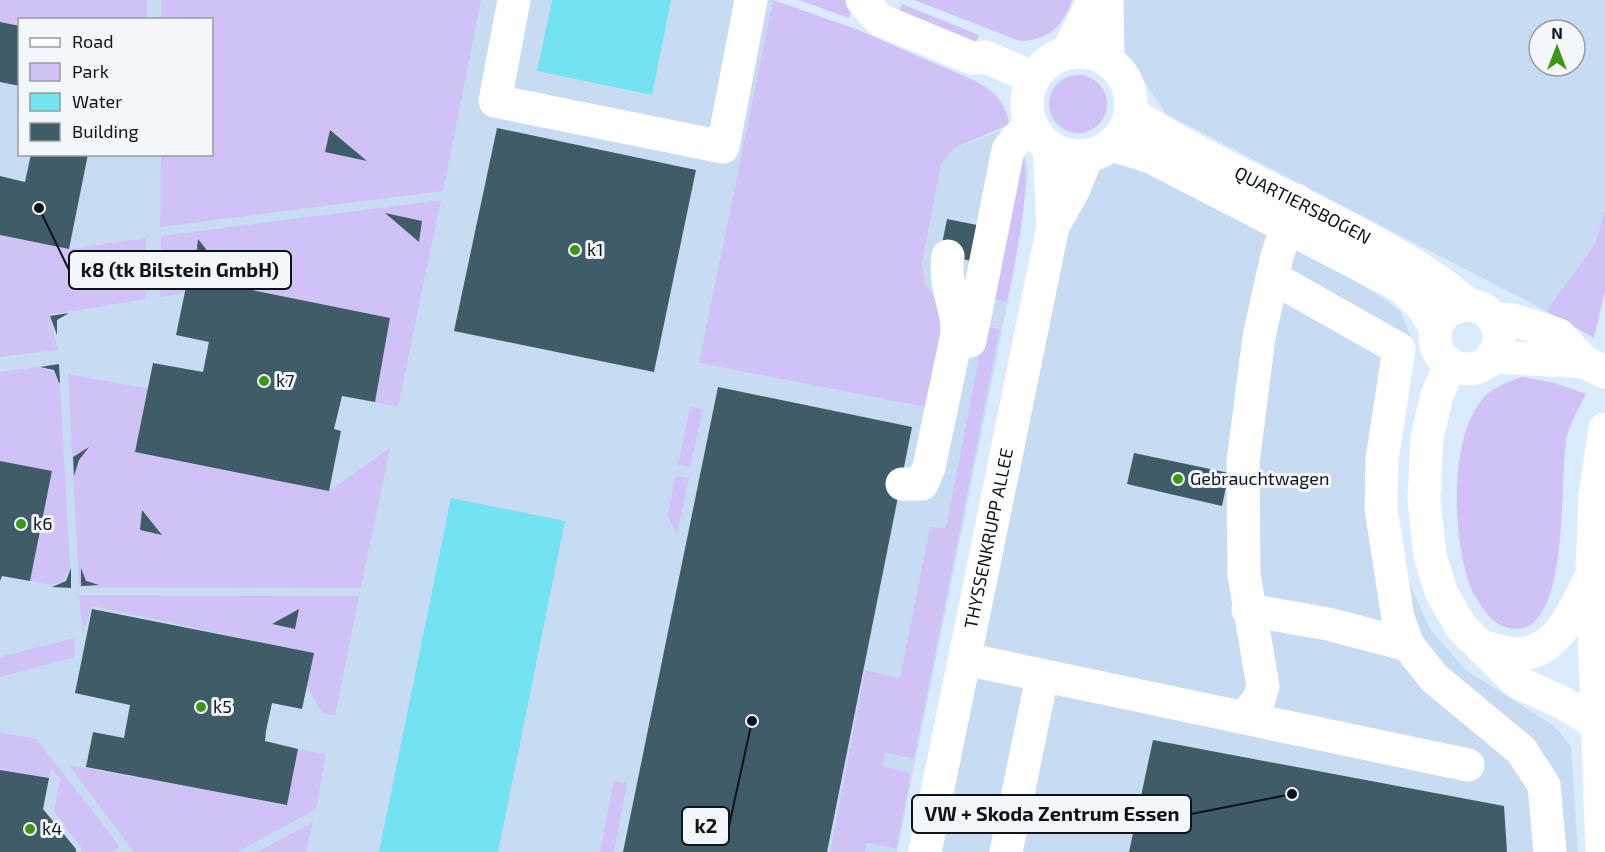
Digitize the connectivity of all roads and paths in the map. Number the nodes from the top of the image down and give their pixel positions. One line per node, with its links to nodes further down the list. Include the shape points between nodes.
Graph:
1 (514, 0): 2 (street, via 495,101 723,147)
2 (751, 0)
3 (862, 0): 8 (street, via 880,20)
4 (1095, 0): 6 (street)
5 (1107, 0): 7 (street)
6 (1068, 53): 7 (street, via 1092,53); 8 (street, via 1052,59)
7 (1107, 60): 9 (street, via 1126,79)
8 (1033, 78): 10 (street, via 1027,108)
9 (1131, 113): 11 (street, via 1126,128); 12 (street, QUARTIERSBOGEN)
10 (1033, 137): 11 (street, via 1063,154); 13 (street, THYSSENKRUPP ALLEE); 18 (street, via 1006,156)
11 (1099, 151): 12 (street, QUARTIERSBOGEN, via 1151,157); 13 (street, THYSSENKRUPP ALLEE)
12 (1292, 213): 15 (street); 16 (street, QUARTIERSBOGEN, via 1410,262); 17 (street, QUARTIERSBOGEN, via 1400,285 1424,307)
13 (1053, 226): 30 (street, THYSSENKRUPP ALLEE)
14 (948, 256): 23 (street, via 947,285 957,324 954,351 929,467 922,484)
15 (1272, 278): 25 (street, via 1399,349 1382,459 1381,509); 26 (street, via 1252,381 1243,462)
16 (1481, 312): 17 (street, via 1448,312); 19 (street, via 1499,338); 21 (street, via 1559,335)
17 (1436, 329): 20 (street, via 1437,349)
18 (970, 341)
19 (1492, 357): 20 (street, via 1477,368); 21 (street)
20 (1450, 364): 29 (street, via 1436,398 1427,439 1424,499 1429,544 1442,594 1462,628)
21 (1595, 367)
22 (1605, 429): 24 (street, via 1595,494)
23 (902, 484)
24 (1592, 575): 29 (street, via 1565,627 1544,646 1521,654); 34 (street)
25 (1395, 608): 27 (street, via 1384,633); 28 (street)
26 (1248, 610): 27 (street); 32 (street)
27 (1370, 635): 28 (street)
28 (1408, 645): 39 (street, via 1434,678 1521,750 1531,764 1544,785)
29 (1483, 647): 34 (street, via 1517,682)
30 (965, 659): 31 (street); 37 (street, THYSSENKRUPP ALLEE)
31 (1042, 677): 33 (street); 38 (street)
32 (1263, 686): 33 (street, via 1260,700); 35 (street, via 1280,717)
33 (1243, 717): 35 (street)
34 (1597, 724): 40 (street)
35 (1290, 726): 36 (street)
36 (1468, 765)
37 (925, 852)
38 (1006, 852)
39 (1550, 852)
40 (1602, 852)

